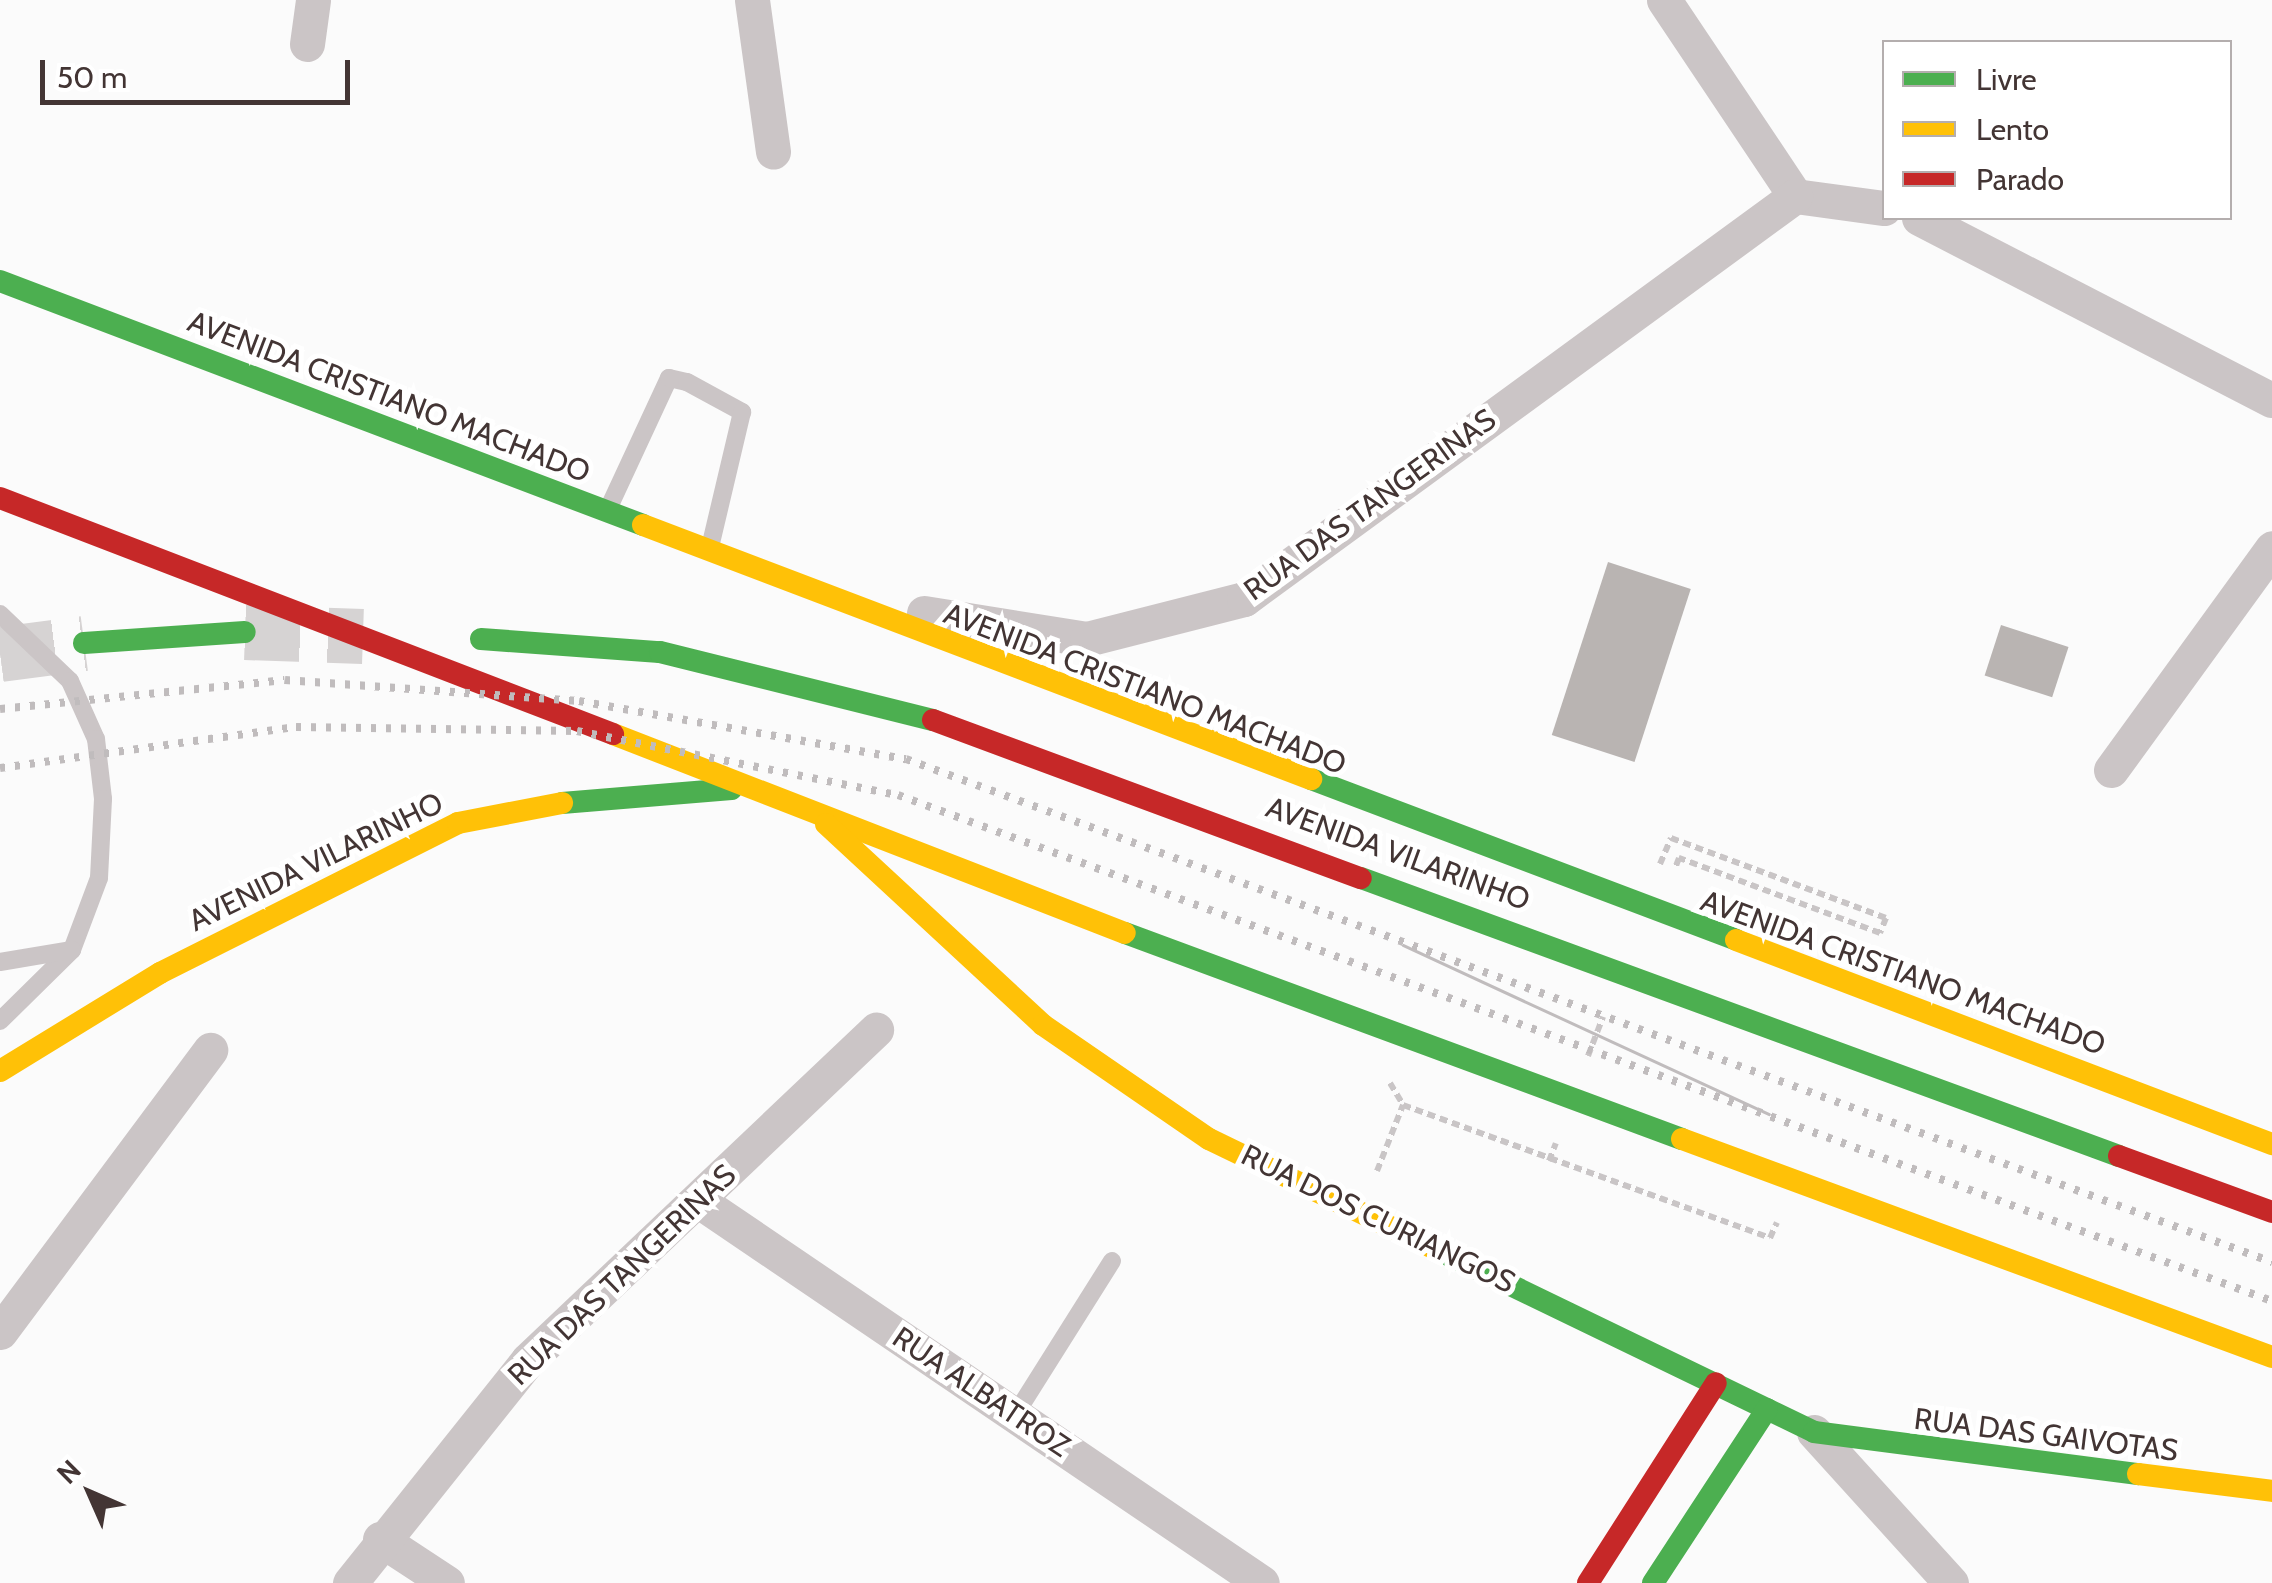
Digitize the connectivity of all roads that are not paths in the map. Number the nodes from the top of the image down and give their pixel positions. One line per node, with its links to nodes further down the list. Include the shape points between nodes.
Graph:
1 (313, 0): 4 (street)
2 (752, 0): 5 (street)
3 (1664, 0): 6 (street)
4 (307, 44)
5 (773, 152)
6 (1795, 196): 7 (street); 15 (street, RUA DAS TANGERINAS, via 1244,600 1087,638)
7 (1882, 208)
8 (1923, 220): 10 (street)
9 (0, 281): 12 (main road, AVENIDA CRISTIANO MACHADO)
10 (2272, 400)
11 (0, 498): 21 (main road, via 160,554)
12 (606, 512): 14 (main road, AVENIDA CRISTIANO MACHADO); 14 (lane, via 669,378 687,382 742,412)
13 (2272, 548): 20 (street)
14 (708, 552): 15 (main road, AVENIDA CRISTIANO MACHADO)
15 (824, 597): 29 (main road, AVENIDA CRISTIANO MACHADO)
16 (0, 614): 23 (lane, via 70,680 96,739 99,878)
17 (244, 632): 19 (main road)
18 (481, 640): 31 (main road, AVENIDA VILARINHO, via 660,652 932,720)
19 (84, 643)
20 (2111, 770)
21 (746, 788): 22 (main road); 28 (main road, AVENIDA VILARINHO, via 586,798 458,823 160,973)
22 (822, 821): 34 (main road, via 1801,1177); 35 (main road, RUA DOS CURIANGOS, via 1122,1086 1209,1139)
23 (72, 950): 24 (lane); 25 (lane)
24 (0, 962)
25 (0, 1021)
26 (876, 1030): 30 (street, RUA DAS TANGERINAS)
27 (210, 1050): 33 (street)
28 (0, 1071)
29 (2272, 1144)
30 (700, 1201): 37 (street, RUA ALBATROZ); 40 (street, RUA DAS TANGERINAS, via 528,1360)
31 (2272, 1212)
32 (1112, 1260): 37 (lane)
33 (0, 1332)
34 (2272, 1357)
35 (1716, 1383): 36 (main road, RUA DOS CURIANGOS); 44 (main road)
36 (1767, 1409): 38 (main road, RUA DOS CURIANGOS); 45 (main road)
37 (1015, 1415): 43 (street, RUA ALBATROZ)
38 (1814, 1432): 39 (main road, RUA DAS GAIVOTAS); 46 (street, RUA DOS CURIANGOS)
39 (2272, 1491)
40 (380, 1539): 41 (street, RUA DAS TANGERINAS); 42 (street)
41 (350, 1583)
42 (447, 1583)
43 (1262, 1583)
44 (1588, 1583)
45 (1653, 1583)
46 (1951, 1583)

